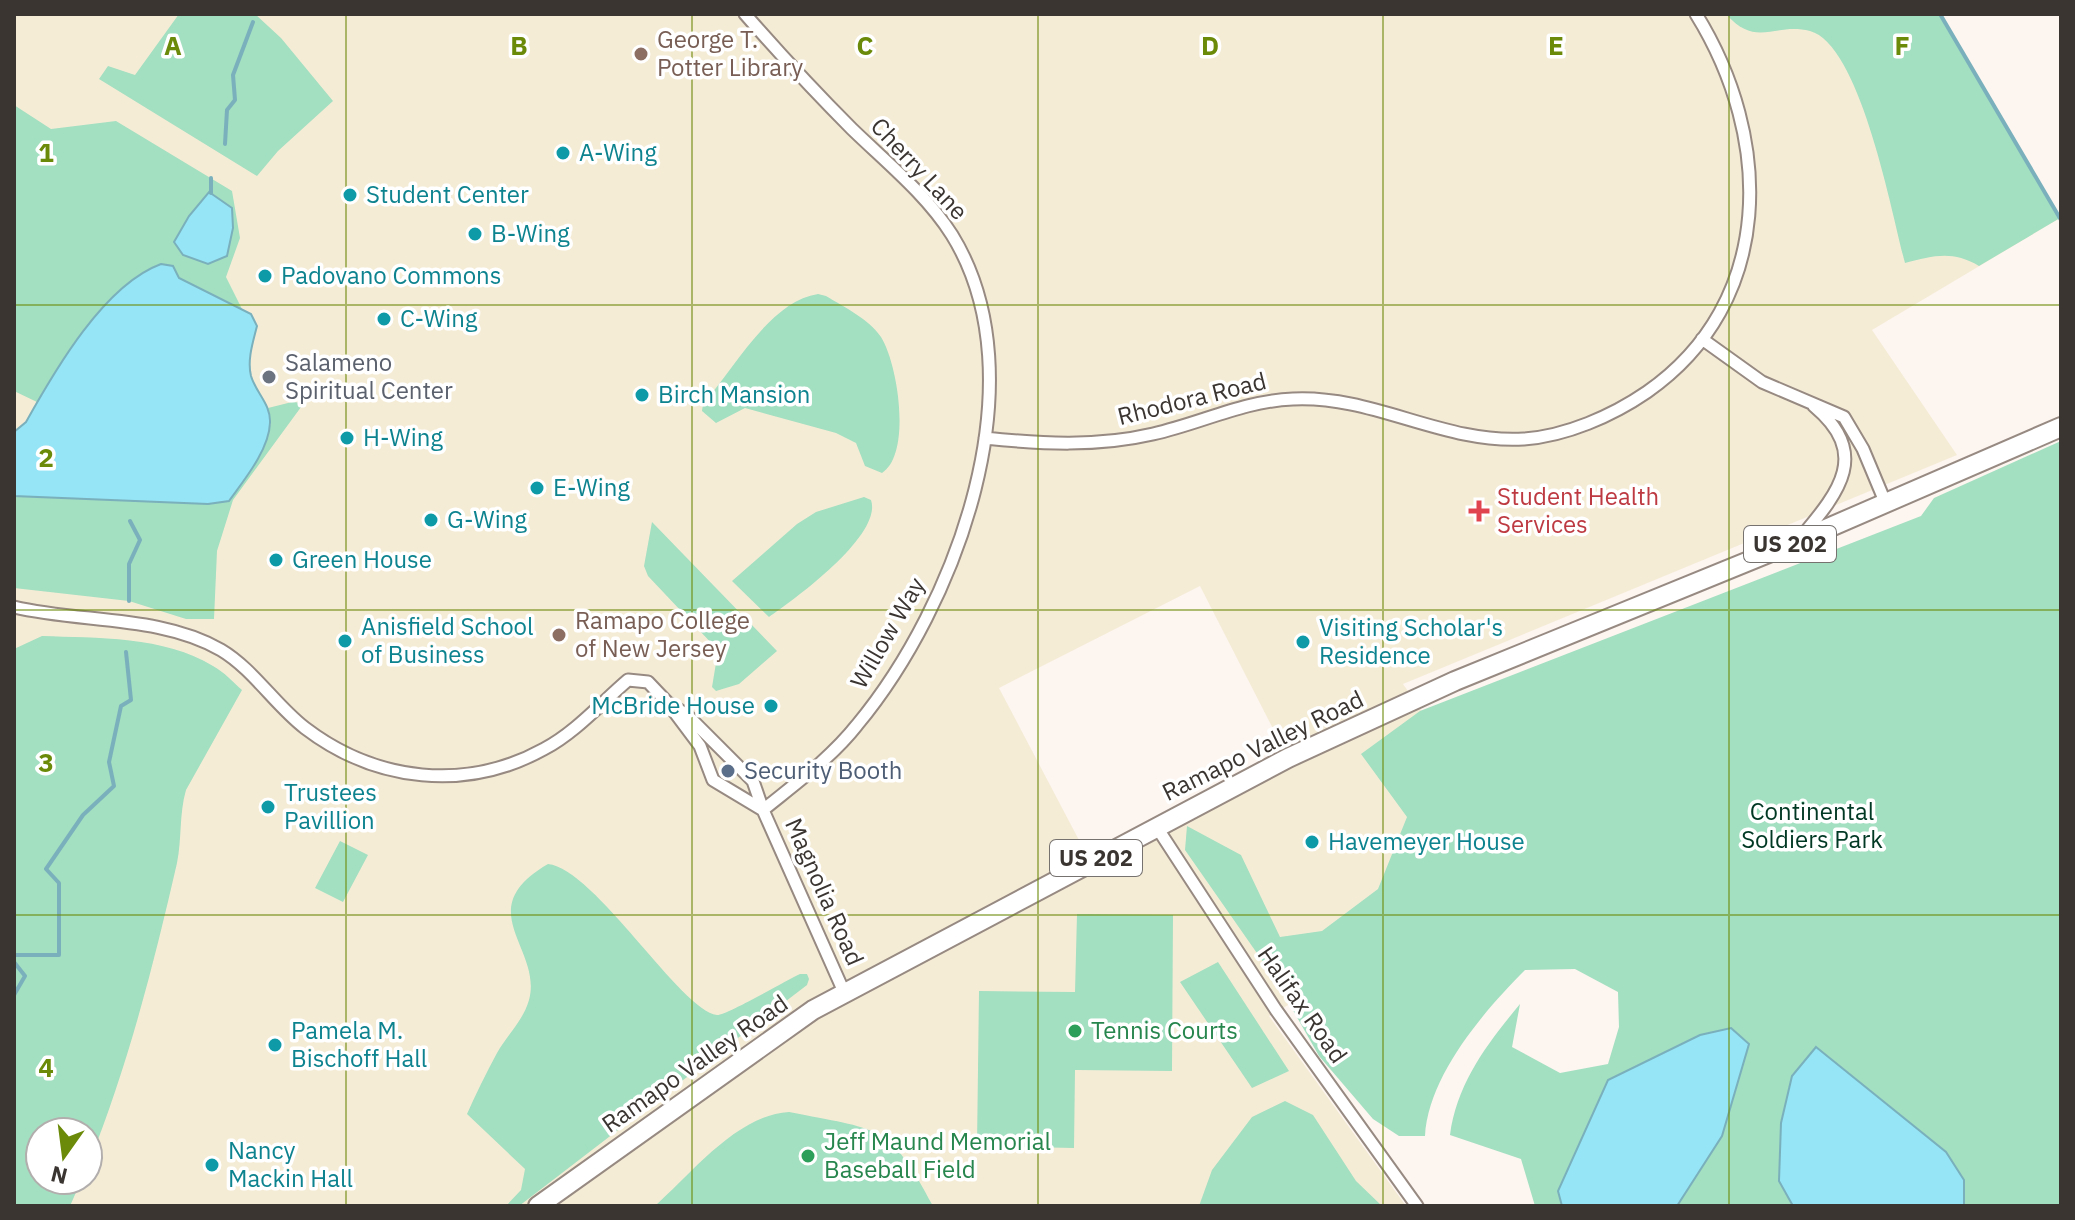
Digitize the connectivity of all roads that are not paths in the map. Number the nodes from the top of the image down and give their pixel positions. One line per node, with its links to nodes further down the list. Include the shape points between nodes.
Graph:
1 (745, 14): 6 (street, Cherry Lane, via 913,188 955,242 969,268 985,327)
2 (1696, 14): 3 (street, Rhodora Road, via 1735,97 1748,160 1750,203 1733,287)
3 (1702, 339): 4 (street, via 1752,376); 6 (street, Rhodora Road, via 1637,399 1564,431 1526,439 1461,435 1336,400 1295,399 1256,401 1157,434 1116,441)
4 (1807, 400): 7 (street, via 1844,417 1854,430); 8 (street, via 1841,435 1844,470 1835,498)
5 (2061, 427): 7 (main road, Ramapo Valley Road / US 202)
6 (985, 438): 11 (street, Willow Way, via 956,552 906,655 847,737)
7 (1886, 504): 8 (main road, Ramapo Valley Road / US 202)
8 (1798, 541): 12 (main road, Ramapo Valley Road / US 202, via 1455,681)
9 (14, 607): 10 (street, via 157,628 200,640 223,652 303,727 330,745 393,772 429,778 474,775 546,748 628,680 648,682)
10 (667, 702): 11 (street, Magnolia Road, via 697,723 753,781); 11 (street, Magnolia Road, via 700,746 713,780)
11 (763, 810): 13 (street, Magnolia Road)
12 (1156, 826): 13 (main road, Ramapo Valley Road / US 202); 15 (street, Halifax Road, via 1269,999)
13 (844, 992): 14 (main road, Ramapo Valley Road / US 202, via 792,1023)
14 (538, 1206)
15 (1417, 1206)

